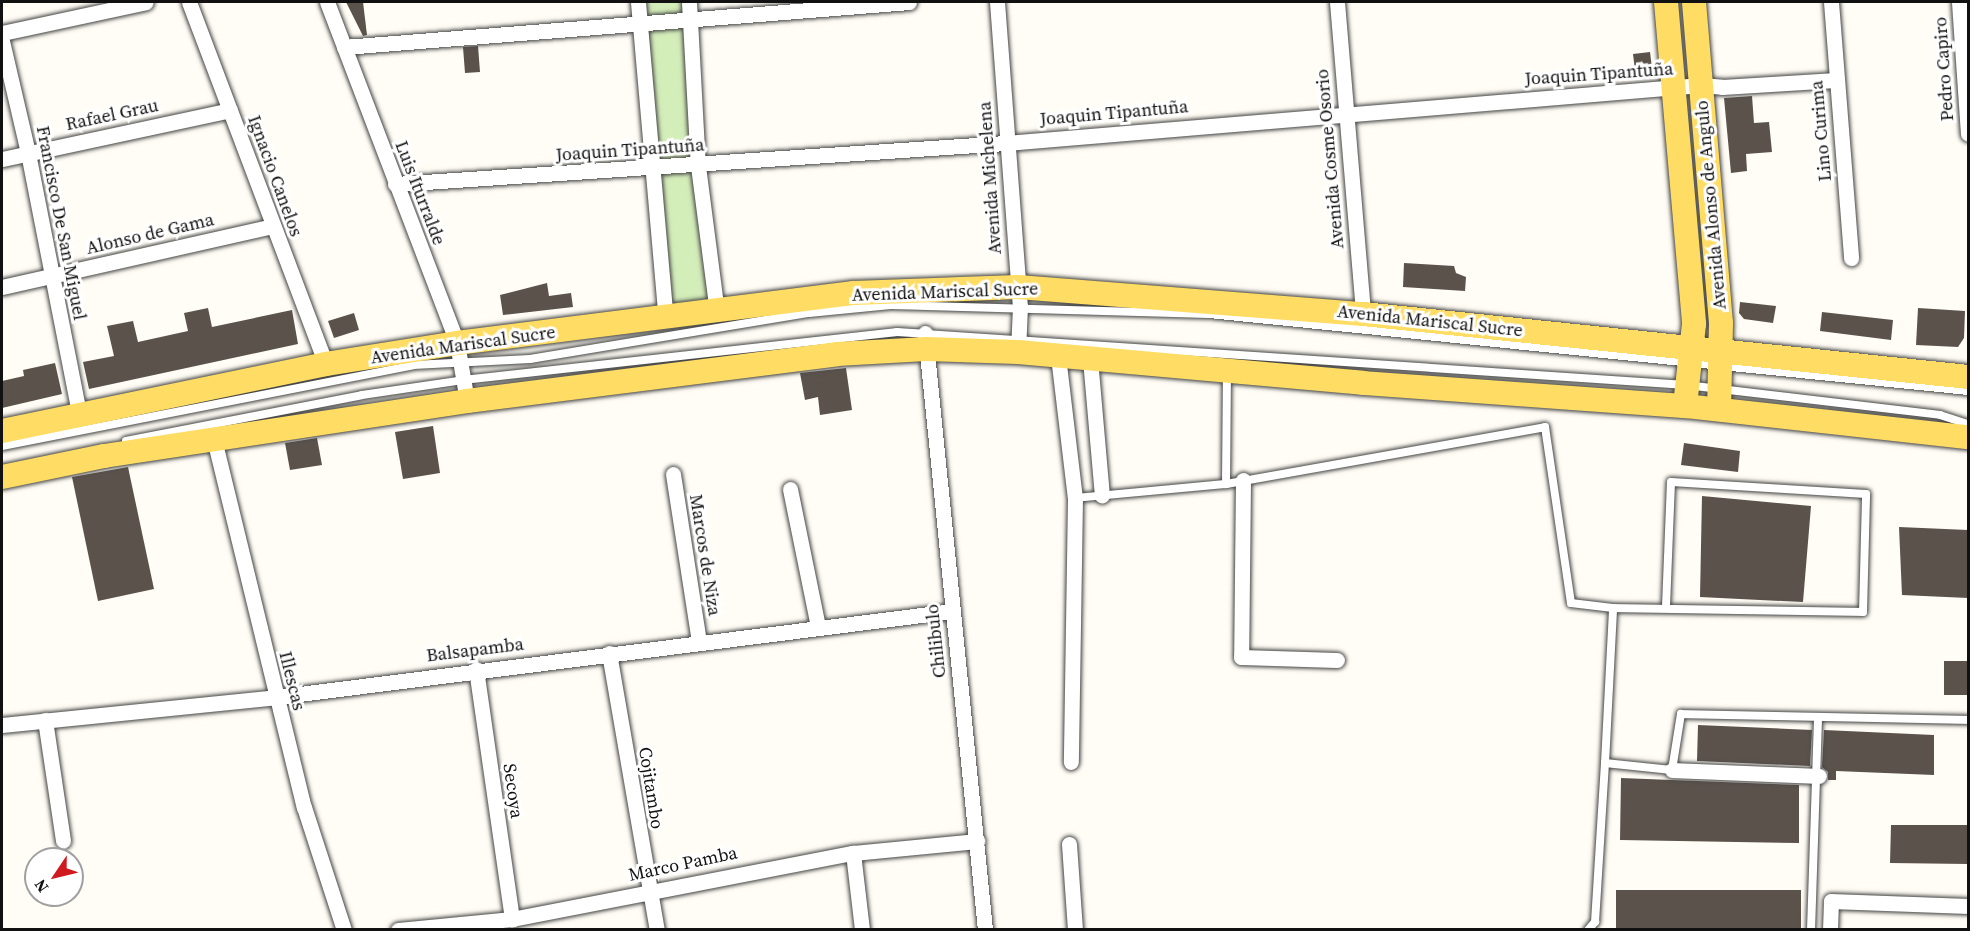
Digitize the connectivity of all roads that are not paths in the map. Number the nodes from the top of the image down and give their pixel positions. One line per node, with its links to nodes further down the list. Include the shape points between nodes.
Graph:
1 (146, 2): 14 (street)
2 (189, 2): 20 (street, Ignacio Canelos)
3 (327, 2): 16 (street, Luis Iturralde)
4 (638, 2): 13 (street)
5 (909, 2): 12 (street)
6 (997, 2): 23 (street, Avenida Michelena)
7 (1336, 2): 21 (street, Avenida Cosme Osorio)
8 (1666, 2): 19 (main road, Avenida Alonso de Angulo)
9 (1694, 2): 18 (main road, Avenida Alonso de Angulo)
10 (1831, 2): 17 (street, Lino Curima)
11 (1959, 2): 22 (street, Pedro Capiro)
12 (689, 9): 13 (street); 26 (street)
13 (639, 21): 16 (street); 27 (street)
14 (2, 33)
15 (2, 41): 24 (street, Francisco De San Miguel)
16 (344, 47): 28 (street, Luis Iturralde)
17 (1836, 80): 18 (street, Joaquin Tipantuña); 30 (street, Lino Curima)
18 (1701, 85): 19 (street, Joaquin Tipantuña); 46 (main road, Avenida Alonso de Angulo, via 1720,323)
19 (1674, 88): 21 (street, Joaquin Tipantuña); 39 (main road, Avenida Alonso de Angulo, via 1694,324)
20 (230, 110): 24 (street, Rafael Grau); 29 (street, Ignacio Canelos)
21 (1344, 112): 23 (street, Joaquin Tipantuña); 35 (street, Avenida Cosme Osorio)
22 (1968, 131)
23 (1006, 143): 26 (street, Joaquin Tipantuña); 33 (street, Avenida Michelena)
24 (28, 153): 25 (street, Rafael Grau); 31 (street, Francisco De San Miguel)
25 (2, 159)
26 (698, 166): 27 (street, Joaquin Tipantuña); 34 (street)
27 (653, 169): 28 (street, Joaquin Tipantuña); 36 (street)
28 (395, 184): 44 (street, Luis Iturralde)
29 (272, 226): 31 (street, Alonso de Gama); 42 (street, Ignacio Canelos)
30 (1851, 258)
31 (51, 277): 32 (street, Alonso de Gama); 49 (street, Francisco De San Miguel)
32 (2, 287)
33 (1019, 297): 34 (main road, Avenida Mariscal Sucre, via 854,293); 35 (main road, Avenida Mariscal Sucre); 38 (street, Avenida Michelena); 39 (lane); 44 (lane, via 809,313)
34 (717, 312): 36 (main road, Avenida Mariscal Sucre)
35 (1363, 314): 39 (main road, Avenida Mariscal Sucre)
36 (666, 319): 44 (main road, Avenida Mariscal Sucre)
37 (926, 341): 38 (main road, Avenida Mariscal Sucre); 44 (main road, Avenida Mariscal Sucre, via 837,354); 65 (street, Chilibulo)
38 (1019, 345): 40 (main road, Avenida Mariscal Sucre); 48 (lane, via 1371,366)
39 (1689, 354): 46 (main road, Avenida Mariscal Sucre); 48 (main road, Avenida Alonso de Angulo)
40 (1058, 356): 41 (main road, Avenida Mariscal Sucre); 62 (street)
41 (1090, 359): 43 (main road, Avenida Mariscal Sucre); 61 (street)
42 (326, 364): 44 (main road, Avenida Mariscal Sucre); 49 (main road, Avenida Mariscal Sucre)
43 (1227, 371): 48 (main road, Avenida Mariscal Sucre); 59 (lane)
44 (462, 372): 53 (main road, Avenida Mariscal Sucre); 54 (lane); 55 (lane, via 413,366)
45 (1968, 377): 46 (main road, Avenida Mariscal Sucre)
46 (1720, 378): 47 (lane); 48 (main road, Avenida Mariscal Sucre); 50 (lane, via 1940,415); 52 (main road, Avenida Mariscal Sucre)
47 (1968, 391)
48 (1685, 396)
49 (79, 414): 51 (main road, Avenida Mariscal Sucre)
50 (1968, 424)
51 (2, 431)
52 (1968, 436)
53 (214, 439): 57 (main road, Avenida Mariscal Sucre); 71 (street, Illescas)
54 (118, 442)
55 (2, 446)
56 (674, 474): 67 (street, Marcos de Niza)
57 (2, 477)
58 (1244, 480): 59 (lane); 63 (lane, via 1545,427 1571,603); 69 (street, via 1241,657)
59 (1226, 484): 61 (lane)
60 (790, 489): 66 (street)
61 (1102, 495): 62 (lane)
62 (1075, 498): 76 (street)
63 (1613, 608): 64 (lane); 77 (lane)
64 (1666, 608): 64 (lane, via 1863,612 1866,494 1671,482)
65 (953, 611): 66 (street, Balsapamba); 81 (street, Chilibulo)
66 (818, 627): 67 (street, Balsapamba)
67 (699, 642): 68 (street, Balsapamba)
68 (609, 653): 70 (street, Balsapamba); 84 (street, Cojitambo)
69 (1337, 660)
70 (476, 669): 71 (street, Balsapamba); 86 (street, Secoya)
71 (276, 697): 73 (street, Balsapamba); 87 (street, Illescas, via 304,807)
72 (1818, 717): 74 (lane); 78 (lane, via 1681,714); 79 (lane)
73 (45, 720): 75 (street, Balsapamba); 80 (street)
74 (1968, 720)
75 (2, 725)
76 (1071, 762)
77 (1605, 763): 78 (lane); 93 (lane, via 1595,922)
78 (1672, 770): 79 (street)
79 (1819, 776): 94 (lane)
80 (63, 841)
81 (977, 841): 83 (street, Marco Pamba); 91 (street, Chilibulo)
82 (1069, 844): 92 (street)
83 (853, 853): 84 (street, Marco Pamba); 90 (street)
84 (648, 891): 86 (street, Marco Pamba); 89 (street, Cojitambo)
85 (1968, 906): 95 (street, via 1831,901)
86 (512, 919): 88 (street, Marco Pamba)
87 (344, 930)
88 (398, 930)
89 (657, 930)
90 (862, 930)
91 (985, 930)
92 (1075, 930)
93 (1588, 930)
94 (1811, 930)
95 (1830, 930)

